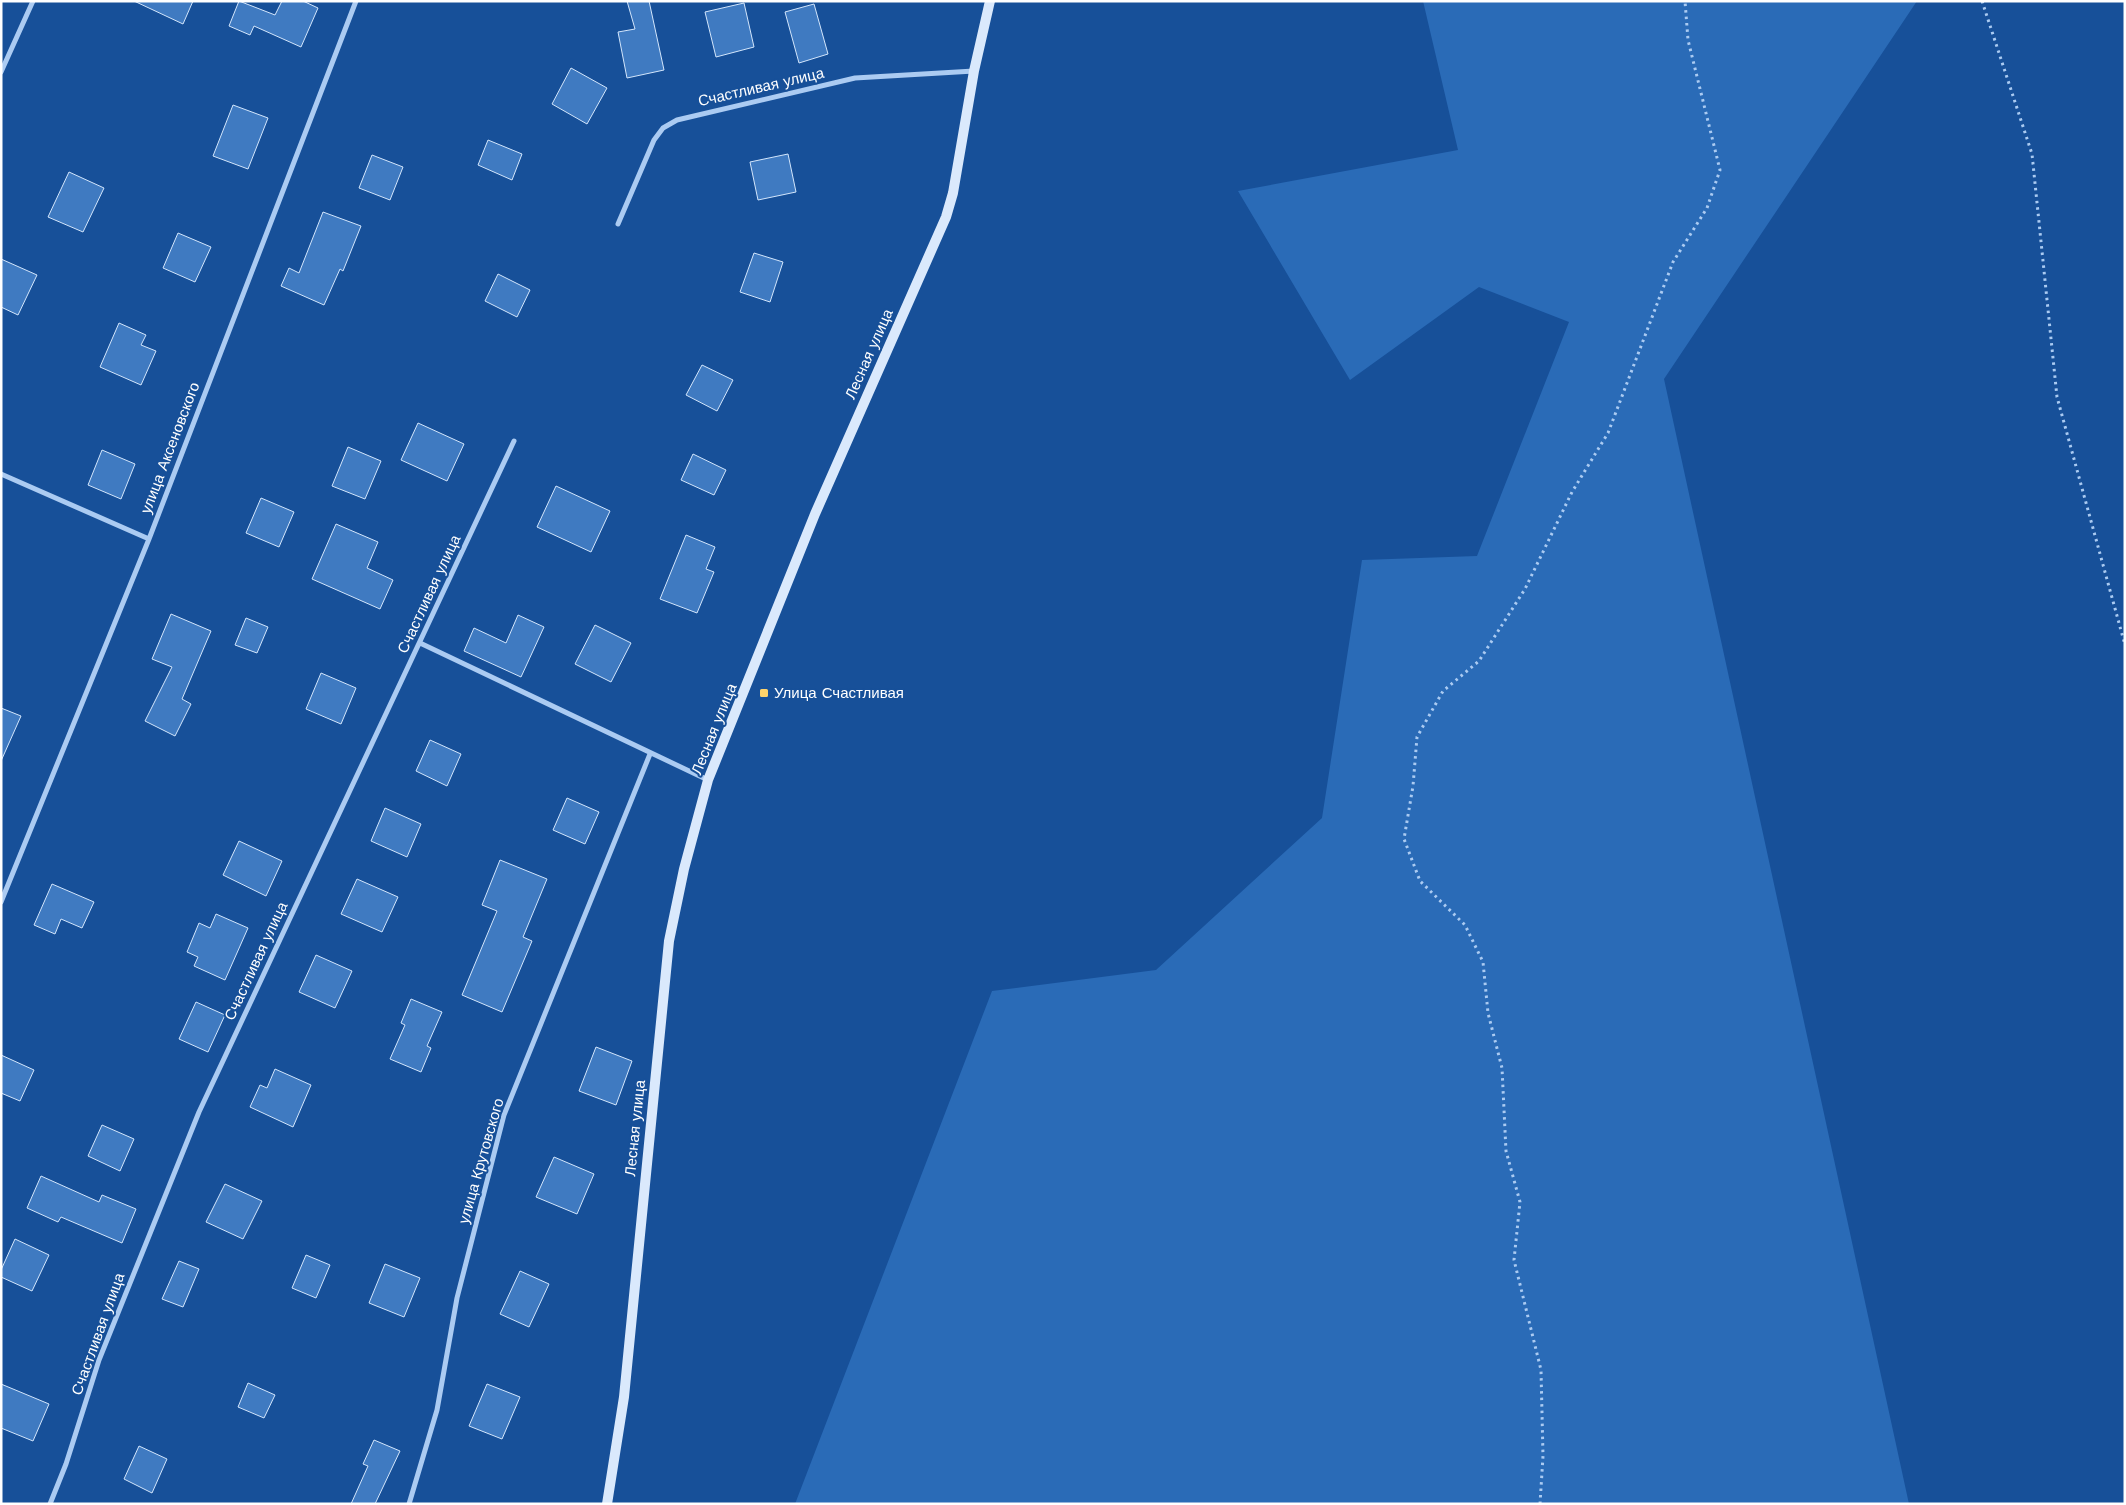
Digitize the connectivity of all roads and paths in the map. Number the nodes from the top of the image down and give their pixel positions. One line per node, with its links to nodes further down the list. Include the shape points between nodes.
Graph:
1 (33, 1): 7 (street)
2 (356, 1): 11 (street, улица Аксеновского)
3 (990, 1): 6 (main road, Лесная улица)
4 (1685, 1): 22 (path, via 1688,40 1720,170 1707,208 1673,262 1608,434 1572,492 1525,589 1479,661 1443,691 1417,738 1404,839 1420,881 1465,925 1483,962 1488,1013 1502,1068 1506,1151 1520,1202 1514,1260 1541,1370 1543,1456)
5 (1982, 1): 12 (path, via 2032,154 2057,397)
6 (974, 71): 8 (street, Счастливая улица, via 855,78 677,120 663,128 654,140); 17 (main road, Лесная улица, via 954,193 946,217 814,514)
7 (1, 72)
8 (618, 224)
9 (514, 441): 14 (street, Счастливая улица)
10 (1, 474): 11 (street)
11 (149, 538): 18 (street, улица Аксеновского)
12 (2122, 636): 13 (path); 15 (path)
13 (2125, 640)
14 (420, 643): 16 (street); 19 (street, Счастливая улица, via 199,1112 99,1360)
15 (2125, 645)
16 (650, 754): 17 (street); 20 (street, улица Крутовского, via 504,1115 457,1298 437,1410)
17 (708, 780): 21 (main road, Лесная улица, via 684,868 669,941 624,1397)
18 (1, 902)
19 (50, 1504)
20 (409, 1504)
21 (607, 1504)
22 (1540, 1504)

